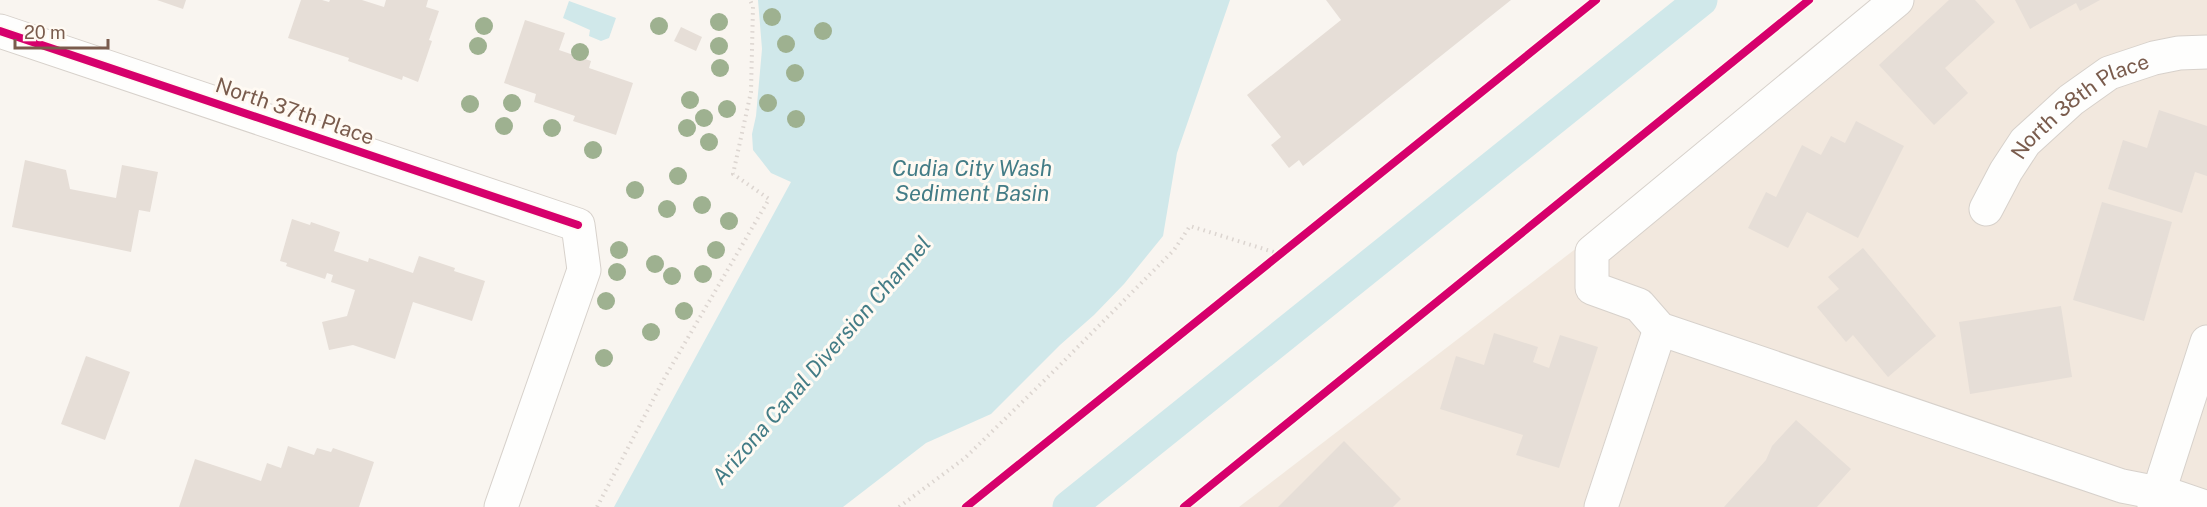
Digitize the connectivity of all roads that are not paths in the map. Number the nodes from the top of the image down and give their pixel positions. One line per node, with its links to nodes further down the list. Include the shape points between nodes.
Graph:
1 (1897, 0): 5 (street, via 1592,252 1592,288 1639,305)
2 (0, 31): 8 (street, North 37th Place, via 578,225 584,270)
3 (2207, 52): 4 (street, North 38th Place, via 2154,58 2109,73 2071,100 2025,142)
4 (1986, 209)
5 (1660, 329): 7 (street); 9 (street)
6 (2207, 342): 7 (street)
7 (2156, 500): 10 (street)
8 (501, 507)
9 (1601, 507)
10 (2205, 507)

